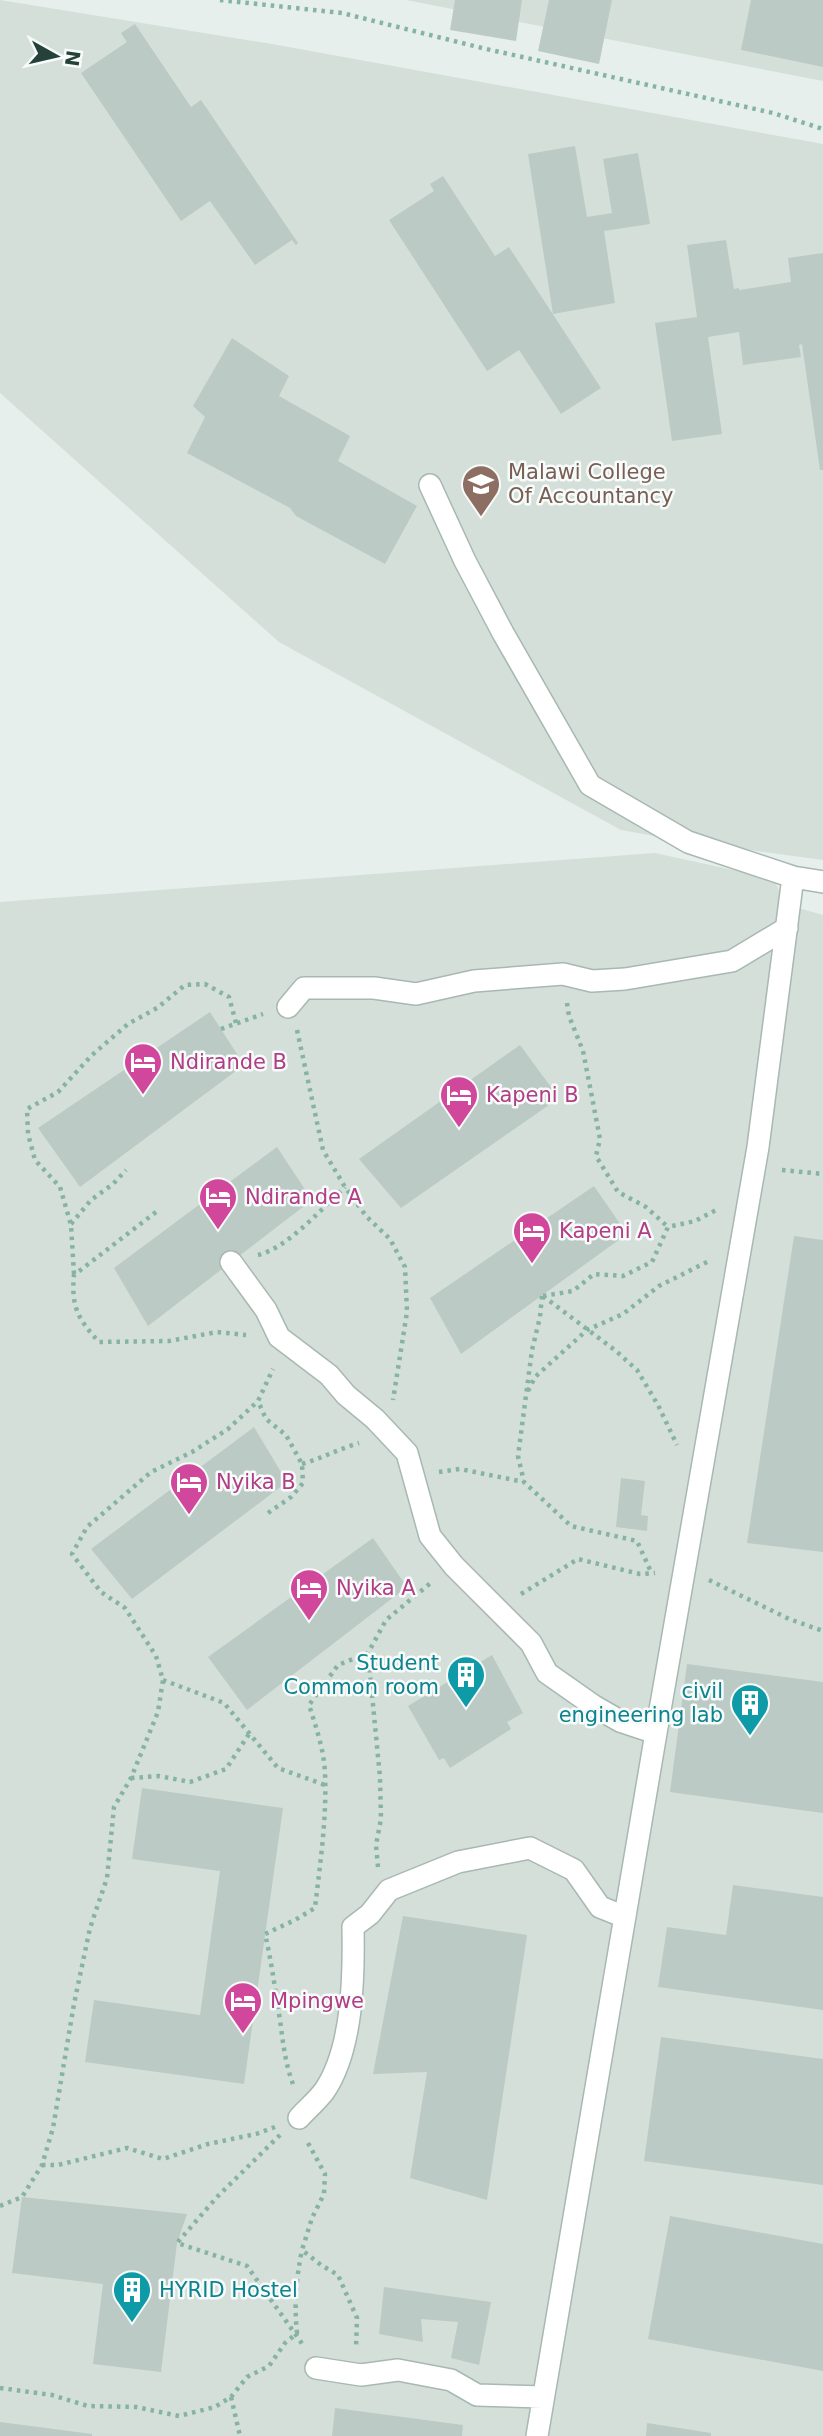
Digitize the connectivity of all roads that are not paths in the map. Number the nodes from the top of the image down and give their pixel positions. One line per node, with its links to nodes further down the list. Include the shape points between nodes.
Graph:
1 (430, 485): 2 (street, via 497,621 590,785 688,842)
2 (793, 877): 3 (street); 4 (street)
3 (823, 877)
4 (787, 928): 5 (street, via 732,961 625,979 592,981 563,974 474,981 416,994 374,988 304,988); 7 (street, via 753,1177)
5 (288, 1007)
6 (231, 1262): 7 (street, via 266,1310 279,1337 329,1375 407,1453 430,1536 531,1643 547,1673 620,1721)
7 (656, 1733): 8 (street)
8 (625, 1917): 9 (street, via 600,1907 574,1870 530,1848 458,1862 389,1890 353,1927 354,1960 343,2052 325,2091); 11 (street)
9 (299, 2118)
10 (316, 2368): 11 (street, via 361,2375 398,2370 451,2380 477,2395)
11 (543, 2397): 12 (street)
12 (537, 2436)

